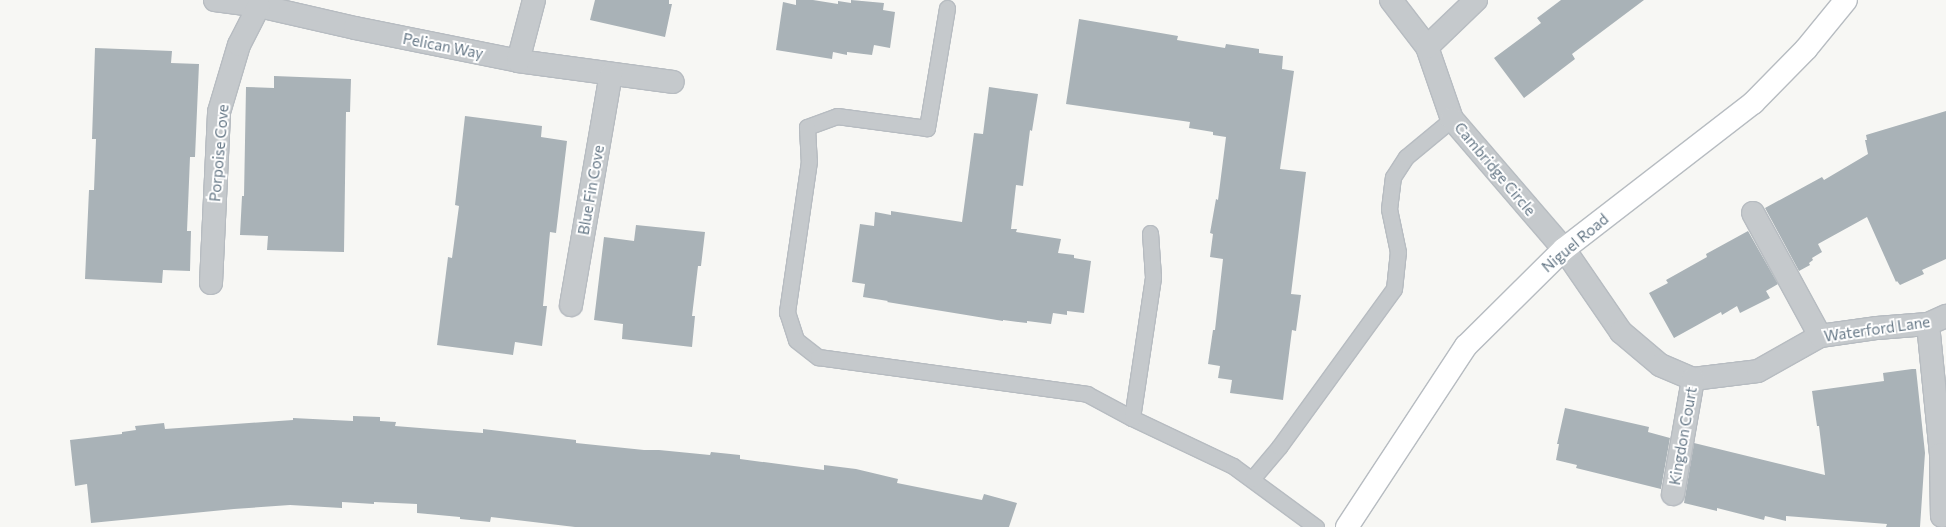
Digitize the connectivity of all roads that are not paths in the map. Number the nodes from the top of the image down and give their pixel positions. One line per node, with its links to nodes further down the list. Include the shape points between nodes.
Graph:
1 (215, 0): 6 (street, Pelican Way)
2 (534, 0): 9 (street)
3 (1391, 0): 8 (street, Cambridge Circle)
4 (1476, 0): 8 (street)
5 (1846, 0): 15 (main road, Niguel Road, via 1806,49 1753,103)
6 (259, 6): 9 (street, Pelican Way); 16 (street, Porpoise Cove, via 239,45 219,112)
7 (947, 8): 21 (lane, via 927,128 837,116 808,127 809,161 787,312 796,340 818,357 1087,394)
8 (1427, 47): 12 (street, Cambridge Circle)
9 (518, 61): 10 (street, Pelican Way)
10 (611, 74): 11 (street, Pelican Way); 17 (street, Blue Fin Cove)
11 (673, 82)
12 (1452, 119): 15 (street, Cambridge Circle); 22 (lane, via 1406,157 1393,177 1389,209 1398,252 1394,289)
13 (1753, 213): 19 (street)
14 (1150, 233): 21 (lane, via 1153,277)
15 (1564, 249): 20 (street, Waterford Lane, via 1621,332 1660,365); 26 (main road, Niguel Road, via 1466,346)
16 (211, 283)
17 (571, 306)
18 (1937, 320): 19 (street, Waterford Lane); 24 (street)
19 (1820, 336): 20 (street, Waterford Lane, via 1758,371)
20 (1693, 378): 23 (street, Kingdon Court)
21 (1132, 418): 22 (lane, via 1233,466)
22 (1252, 480): 25 (lane)
23 (1673, 494)
24 (1942, 516)
25 (1316, 527)
26 (1347, 527)

